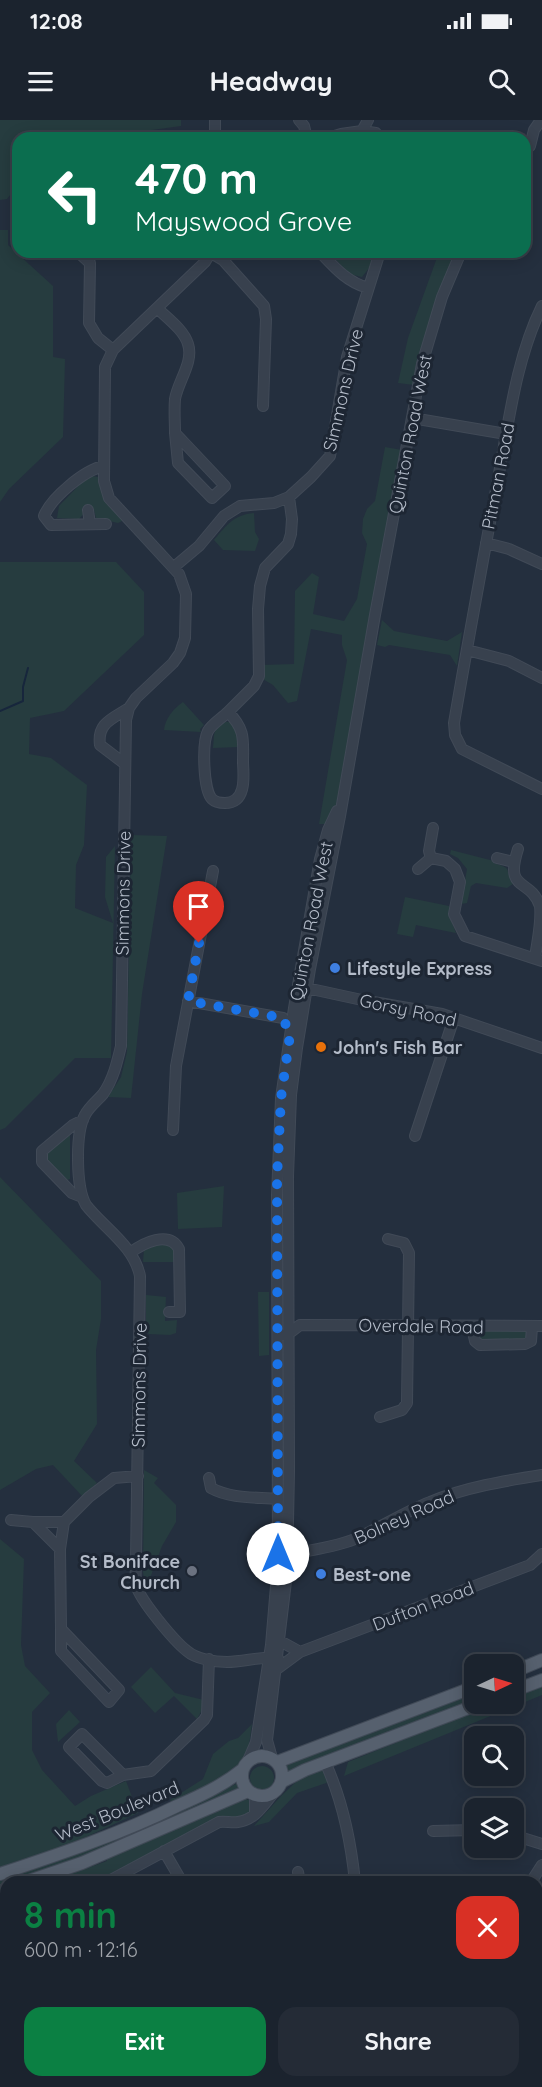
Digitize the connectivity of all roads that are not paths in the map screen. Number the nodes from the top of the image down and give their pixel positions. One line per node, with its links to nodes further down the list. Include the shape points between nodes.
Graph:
1 (368, 120): 3 (street)
2 (540, 120): 7 (street)
3 (362, 131): 4 (street); 5 (street)
4 (357, 132)
5 (369, 132)
6 (542, 133): 8 (street)
7 (531, 138)
8 (531, 145)
9 (90, 258): 19 (street, via 89,323 98,338)
10 (208, 258): 17 (street)
11 (220, 258): 20 (street, via 264,306)
12 (326, 258): 15 (street, via 344,277)
13 (378, 258): 15 (street, Simmons Drive)
14 (458, 258): 21 (street, Quinton Road West, via 431,330)
15 (368, 288): 25 (street, Simmons Drive, via 347,357 330,456)
16 (542, 306): 18 (street, Pitman Road)
17 (157, 308): 19 (street); 22 (street, via 189,346 189,360 175,401)
18 (539, 321): 23 (street, Pitman Road, via 520,370)
19 (113, 350): 24 (street, via 105,368)
20 (263, 406)
21 (412, 418): 23 (street); 38 (street, Quinton Road West)
22 (175, 433): 22 (street, via 225,486 212,498 178,463)
23 (506, 434): 29 (street, Pitman Road)
24 (104, 466): 27 (street, via 86,472 48,506 44,516 51,525); 31 (street, via 109,498)
25 (289, 497): 31 (street, Simmons Drive, via 240,506 224,516 199,546); 35 (street, via 292,519 288,544 265,568 260,586 259,675 254,687)
26 (88, 510): 27 (street)
27 (90, 524): 28 (street)
28 (106, 524)
29 (486, 543): 30 (street); 32 (street, Pitman Road)
30 (542, 564)
31 (174, 567): 34 (street, via 186,594 184,644 172,663)
32 (467, 650): 33 (street, via 509,661); 37 (street, Pitman Road, via 454,723 458,744)
33 (542, 678)
34 (129, 708): 36 (street, Simmons Drive); 36 (street, via 104,724 98,735 100,745)
35 (228, 712): 35 (street, via 244,736 244,785 233,802 222,804 212,798 206,787 205,741 208,730)
36 (125, 764): 55 (street, Simmons Drive, via 121,1047 109,1084)
37 (542, 789)
38 (343, 798): 47 (street, Quinton Road West); 49 (street, Quinton Road West, via 320,859)
39 (433, 828): 41 (street)
40 (518, 849): 43 (street)
41 (431, 858): 44 (street); 46 (street, via 446,861 455,869 460,882 454,914 465,936)
42 (497, 858): 43 (street)
43 (514, 862): 46 (street, via 514,876 534,894 542,916)
44 (418, 869)
45 (213, 870): 48 (street)
46 (538, 959)
47 (307, 988): 49 (street, via 302,987); 51 (street, Gorsy Road); 52 (street, Quinton Road West)
48 (188, 1001): 50 (street); 56 (street, via 176,1066)
49 (296, 1003): 50 (street); 53 (street, Quinton Road West)
50 (283, 1018): 53 (street)
51 (454, 1018): 54 (street, Gorsy Road); 57 (street)
52 (302, 1021): 53 (street, via 296,1036); 62 (street, Quinton Road West, via 291,1095)
53 (290, 1035): 62 (street, Quinton Road West, via 281,1098 278,1167)
54 (542, 1048)
55 (83, 1120): 58 (street, Simmons Drive, via 78,1179); 58 (street, Simmons Drive, via 42,1151 42,1162 72,1193)
56 (173, 1130)
57 (415, 1136)
58 (82, 1197): 60 (street, Simmons Drive)
59 (388, 1239): 64 (street, via 404,1243 409,1253)
60 (130, 1253): 61 (street, via 145,1242 176,1243 180,1312); 69 (street, Simmons Drive, via 140,1276)
61 (169, 1312)
62 (282, 1314): 63 (street); 67 (street, Quinton Road West)
63 (300, 1325): 64 (street, Overdale Road); 67 (street)
64 (408, 1325): 66 (street, Overdale Road); 68 (street, via 408,1403 402,1410)
65 (537, 1326): 66 (street, Overdale Road); 66 (street, via 531,1341 525,1344 480,1345)
66 (471, 1327)
67 (282, 1335): 72 (street, Quinton Road West); 76 (street, Quinton Road West)
68 (380, 1417)
69 (138, 1476): 75 (street, via 114,1478); 84 (street, Simmons Drive, via 139,1592 187,1652)
70 (209, 1478): 72 (street, via 211,1488 219,1493)
71 (542, 1478): 78 (street, Bolney Road, via 486,1484 453,1494 353,1540)
72 (278, 1499): 76 (street, Quinton Road West)
73 (10, 1520): 74 (street)
74 (33, 1522): 75 (street); 77 (street)
75 (64, 1522): 77 (street)
76 (283, 1535): 78 (street, via 297,1542); 80 (street, Quinton Road West); 80 (street, via 266,1544 263,1551 266,1565)
77 (60, 1549): 81 (street)
78 (301, 1552): 80 (street, via 295,1568)
79 (542, 1554): 83 (street, Dufton Road, via 530,1565)
80 (282, 1573): 82 (street, Quinton Road West); 86 (street, Quinton Road West)
81 (61, 1629): 81 (street, via 119,1690 109,1702 61,1651)
82 (280, 1641): 83 (street); 86 (street, Quinton Road West)
83 (300, 1652): 86 (street, Dufton Road)
84 (209, 1659): 86 (street); 95 (street, via 204,1720 151,1771)
85 (542, 1660): 87 (main road)
86 (275, 1661): 92 (street, Quinton Road West, via 267,1740); 94 (street, Quinton Road West, via 256,1742)
87 (524, 1667)
88 (542, 1680): 89 (main road)
89 (524, 1687)
90 (464, 1691): 92 (main road)
91 (464, 1710): 93 (main road)
92 (274, 1760): 94 (main road, via 263,1755 254,1757); 96 (main road, via 282,1769)
93 (325, 1762): 96 (main road); 109 (street, via 350,1846)
94 (244, 1767): 97 (main road, via 242,1782); 105 (main road, West Boulevard, via 215,1789 154,1818)
95 (123, 1775): 95 (street, via 82,1734 69,1748 102,1781 107,1783)
96 (283, 1781): 98 (main road)
97 (252, 1794): 98 (main road); 99 (street); 106 (main road, West Boulevard)
98 (272, 1795): 99 (street)
99 (255, 1814): 104 (street, via 237,1822 219,1822)
100 (464, 1830): 101 (street)
101 (433, 1831)
102 (524, 1838): 103 (street)
103 (542, 1844)
104 (164, 1851): 107 (street); 108 (street)
105 (0, 1874)
106 (44, 1876)
107 (118, 1876)
108 (179, 1876)
109 (354, 1876)

